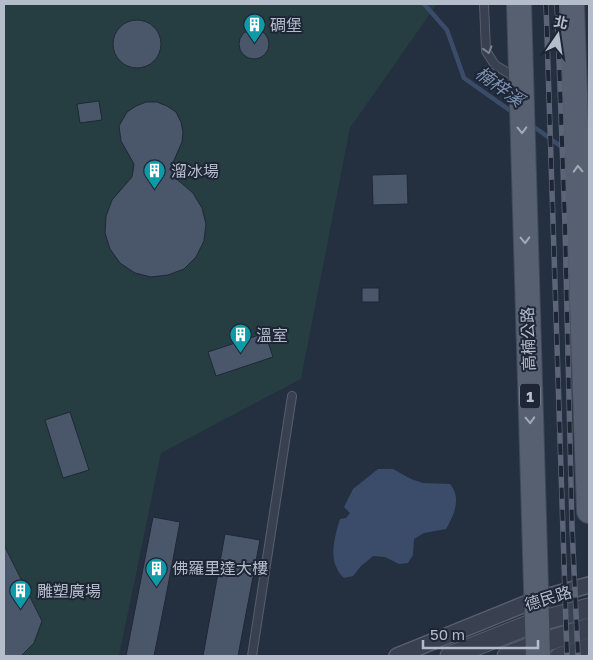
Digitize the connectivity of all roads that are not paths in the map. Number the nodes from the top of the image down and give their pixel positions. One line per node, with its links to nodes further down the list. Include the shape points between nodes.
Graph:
1 (484, 4): 4 (lane, one-way to 4, via 486,52 495,65)
2 (519, 4): 4 (main road, 1)
3 (572, 4): 6 (main road, one-way to 3)
4 (521, 81): 10 (main road, 高楠公路 / 1, one-way to 10)
5 (292, 396): 12 (lane)
6 (589, 511)
7 (589, 585): 10 (street, 德民路)
8 (589, 608): 10 (street, 德民路)
9 (589, 628): 10 (street, 德民路)
10 (537, 630): 13 (street, 德民路); 14 (street, 德民路); 15 (street, 德民路)
11 (589, 646): 16 (street)
12 (252, 656)
13 (397, 656)
14 (450, 656)
15 (507, 656)
16 (558, 656)

